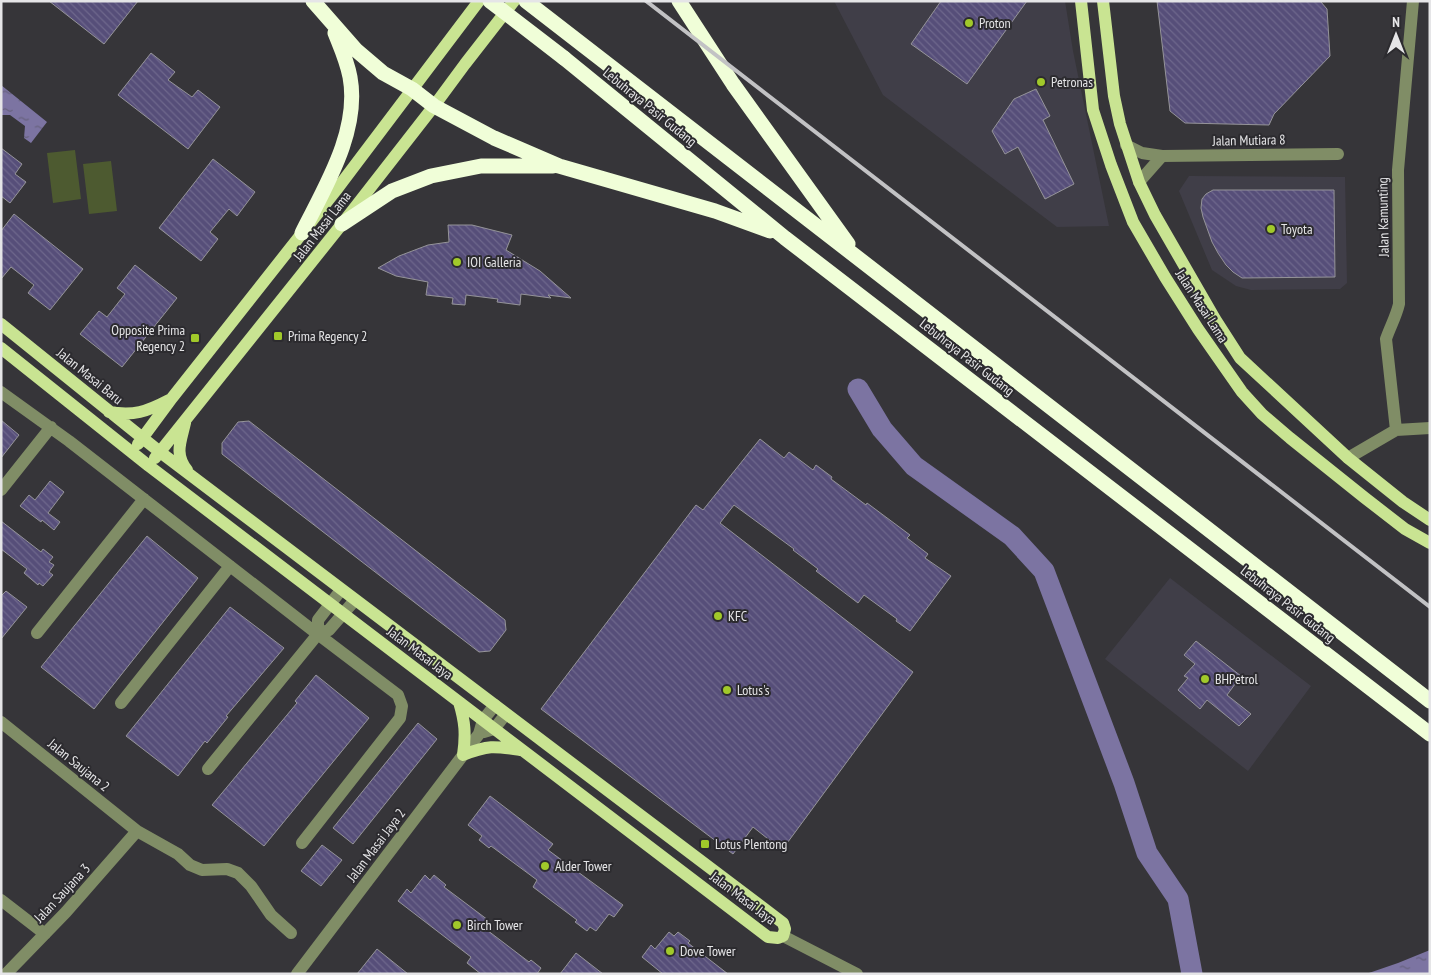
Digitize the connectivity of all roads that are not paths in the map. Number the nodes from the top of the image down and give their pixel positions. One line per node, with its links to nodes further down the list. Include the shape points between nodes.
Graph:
1 (313, 1): 10 (highway)
2 (479, 1): 11 (main road, Jalan Masai Lama)
3 (490, 1): 20 (highway, Lebuhraya Pasir Gudang, bridge)
4 (514, 1): 12 (main road, Jalan Masai Lama)
5 (526, 1): 21 (highway, Lebuhraya Pasir Gudang)
6 (679, 1): 21 (highway, via 733,84)
7 (1080, 1): 40 (main road, Jalan Masai Lama, via 1093,110 1111,166 1133,222 1198,329 1242,392 1262,414 1365,498)
8 (1103, 1): 13 (main road, Jalan Masai Lama, via 1114,96)
9 (1413, 1): 30 (street, Jalan Kamunting, via 1398,170 1399,304 1386,339)
10 (329, 20): 11 (highway, via 383,73); 19 (highway, via 345,56 351,101 340,156)
11 (412, 89): 12 (highway); 19 (main road, Jalan Masai Lama)
12 (434, 106): 16 (highway, via 494,138); 18 (main road, Jalan Masai Lama)
13 (1126, 144): 15 (street, Jalan Mutiara 8, via 1142,153); 17 (main road, Jalan Masai Lama)
14 (1338, 154): 15 (street, Jalan Mutiara 8)
15 (1162, 156): 17 (street)
16 (560, 166): 18 (highway, via 481,166 431,176 392,191); 20 (highway, via 715,210)
17 (1139, 182): 34 (main road, Jalan Masai Lama, via 1185,270 1240,358)
18 (342, 224): 27 (main road, Jalan Masai Lama)
19 (302, 234): 25 (main road, Jalan Masai Lama)
20 (785, 238): 57 (highway, Lebuhraya Pasir Gudang)
21 (857, 257): 48 (highway, Lebuhraya Pasir Gudang)
22 (1, 324): 26 (main road, Jalan Masai Baru)
23 (1, 348): 32 (main road)
24 (1, 392): 28 (street)
25 (172, 398): 26 (main road, via 138,413); 31 (main road, Jalan Masai Lama)
26 (109, 412): 31 (main road, Jalan Masai Baru)
27 (186, 420): 33 (main road, Jalan Masai Lama); 36 (main road, via 179,451 180,462)
28 (51, 427): 37 (street); 38 (street)
29 (1430, 428): 30 (street)
30 (1396, 430): 34 (street)
31 (143, 438): 32 (main road, Jalan Masai Lama); 33 (main road, Jalan Masai Baru)
32 (132, 452): 35 (main road)
33 (160, 452): 35 (main road, Jalan Masai Lama); 36 (main road, Jalan Masai Jaya)
34 (1348, 458): 39 (main road, Jalan Masai Lama)
35 (149, 466): 44 (main road, Jalan Masai Jaya)
36 (191, 475): 42 (main road, Jalan Masai Jaya)
37 (1, 490)
38 (144, 499): 41 (street); 47 (street)
39 (1430, 520)
40 (1430, 543)
41 (230, 566): 46 (street); 50 (street)
42 (342, 590): 43 (main road, Jalan Masai Jaya); 44 (street)
43 (354, 600): 45 (street); 51 (main road, Jalan Masai Jaya)
44 (330, 604): 45 (main road, Jalan Masai Jaya); 46 (street, via 318,620)
45 (342, 614): 46 (street); 49 (main road, Jalan Masai Jaya)
46 (324, 632): 60 (street); 62 (street, via 398,695 402,712)
47 (37, 633)
48 (1430, 701)
49 (459, 702): 53 (main road, Jalan Masai Jaya); 59 (main road, via 466,735)
50 (122, 703)
51 (495, 705): 52 (main road, Jalan Masai Jaya); 53 (street, Jalan Masai Jaya 2)
52 (506, 714): 55 (street); 66 (main road, Jalan Masai Jaya, via 782,923 785,929)
53 (483, 720): 55 (main road, Jalan Masai Jaya); 56 (street, Jalan Masai Jaya 2)
54 (1, 722): 61 (street, Jalan Saujana 2)
55 (494, 729): 56 (street); 58 (main road, Jalan Masai Jaya)
56 (479, 734): 59 (street, Jalan Masai Jaya 2)
57 (1430, 734)
58 (522, 750): 59 (main road, via 495,746); 66 (main road, Jalan Masai Jaya, via 768,937)
59 (463, 755): 68 (street, Jalan Masai Jaya 2)
60 (208, 769)
61 (137, 831): 64 (street, Jalan Saujana 2, via 196,868 234,870 251,886 271,915); 65 (street, Jalan Saujana 3)
62 (302, 844)
63 (1, 900): 65 (street)
64 (291, 933)
65 (45, 934): 67 (street, Jalan Saujana 3)
66 (783, 936): 69 (street)
67 (6, 974)
68 (297, 974)
69 (857, 974)

